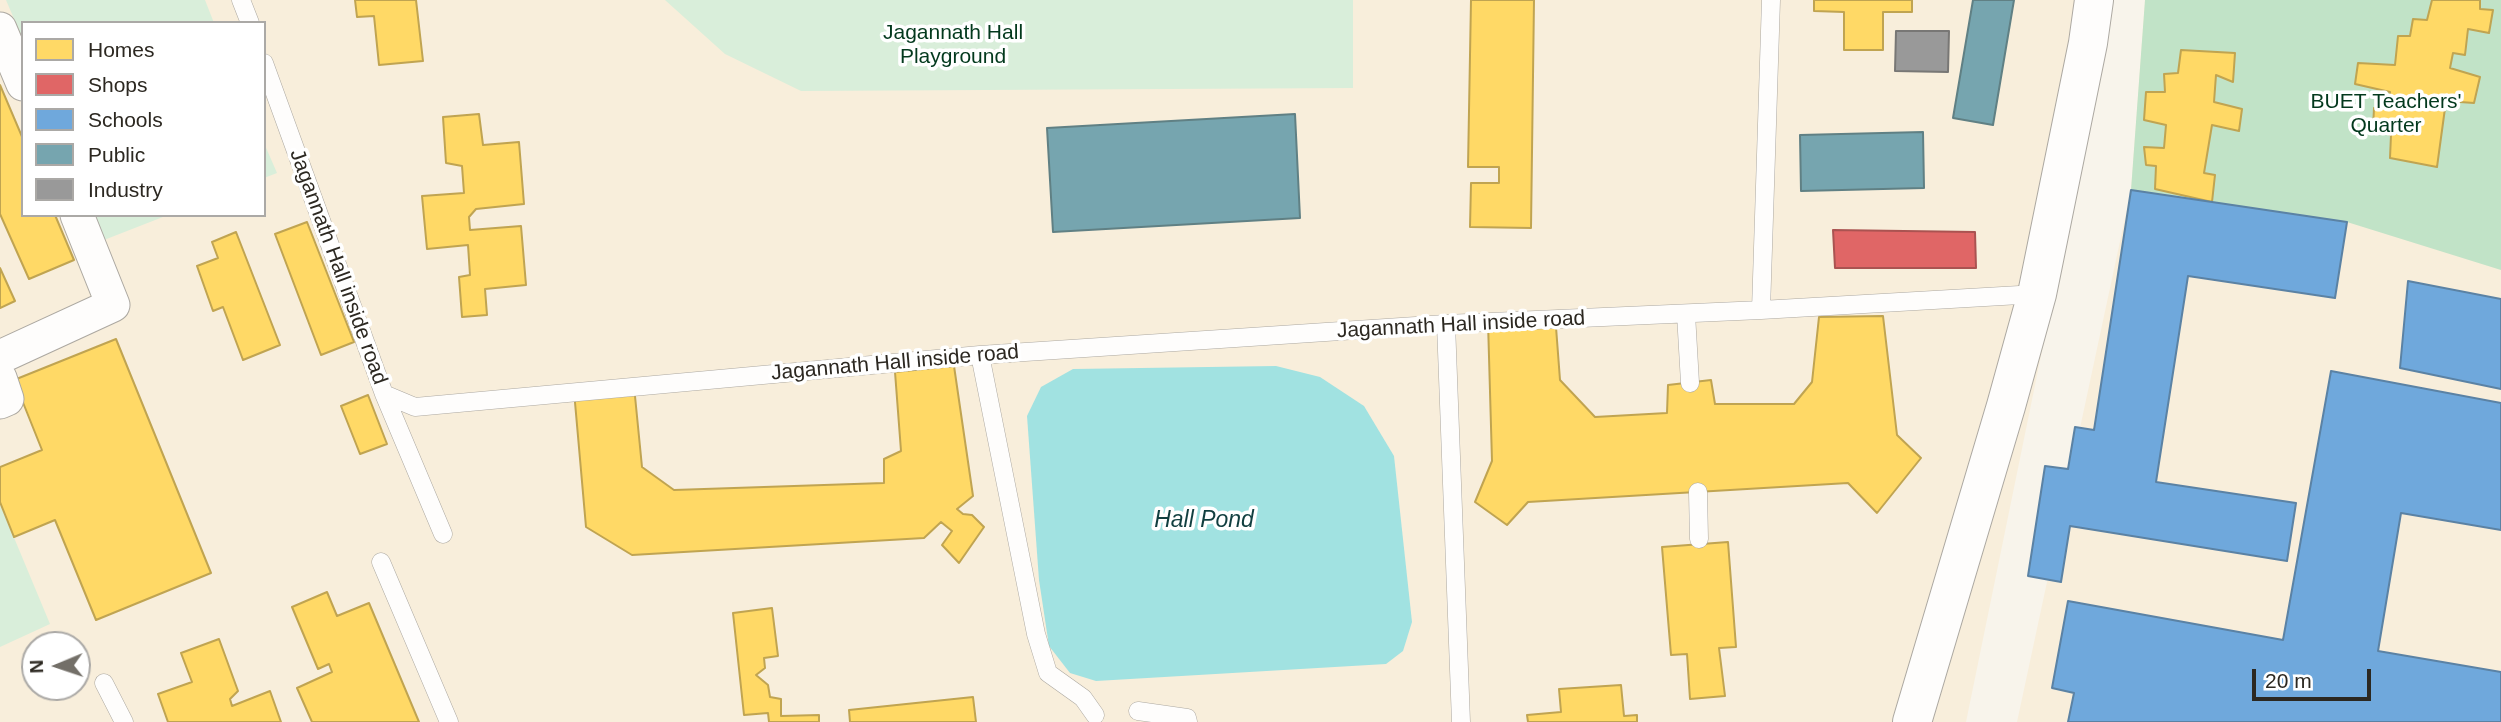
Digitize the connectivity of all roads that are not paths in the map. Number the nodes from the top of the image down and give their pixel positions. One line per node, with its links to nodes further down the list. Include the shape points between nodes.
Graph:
1 (241, 0): 4 (lane)
2 (1771, 0): 10 (lane)
3 (2094, 0): 9 (main road)
4 (249, 21)
5 (0, 29): 7 (street)
6 (266, 69): 17 (lane, Jagannath Hall inside road)
7 (21, 79)
8 (78, 217): 14 (street, via 113,304)
9 (2036, 294): 10 (lane, Jagannath Hall inside road); 30 (main road)
10 (1761, 310): 11 (lane, Jagannath Hall inside road)
11 (1686, 314): 12 (lane, Jagannath Hall inside road); 16 (lane)
12 (1446, 324): 13 (lane, Jagannath Hall inside road); 29 (lane)
13 (980, 355): 17 (lane, Jagannath Hall inside road, via 415,407); 25 (lane, via 1036,634 1048,673 1083,698)
14 (0, 357)
15 (0, 378): 18 (street, via 7,399)
16 (1690, 383)
17 (384, 394): 20 (lane)
18 (0, 402)
19 (1698, 492): 21 (lane)
20 (443, 534)
21 (1699, 540)
22 (381, 562): 27 (lane)
23 (104, 683): 26 (lane)
24 (1138, 711): 28 (lane, via 1187,718)
25 (1095, 715)
26 (124, 722)
27 (449, 722)
28 (1188, 722)
29 (1461, 722)
30 (1912, 722)

